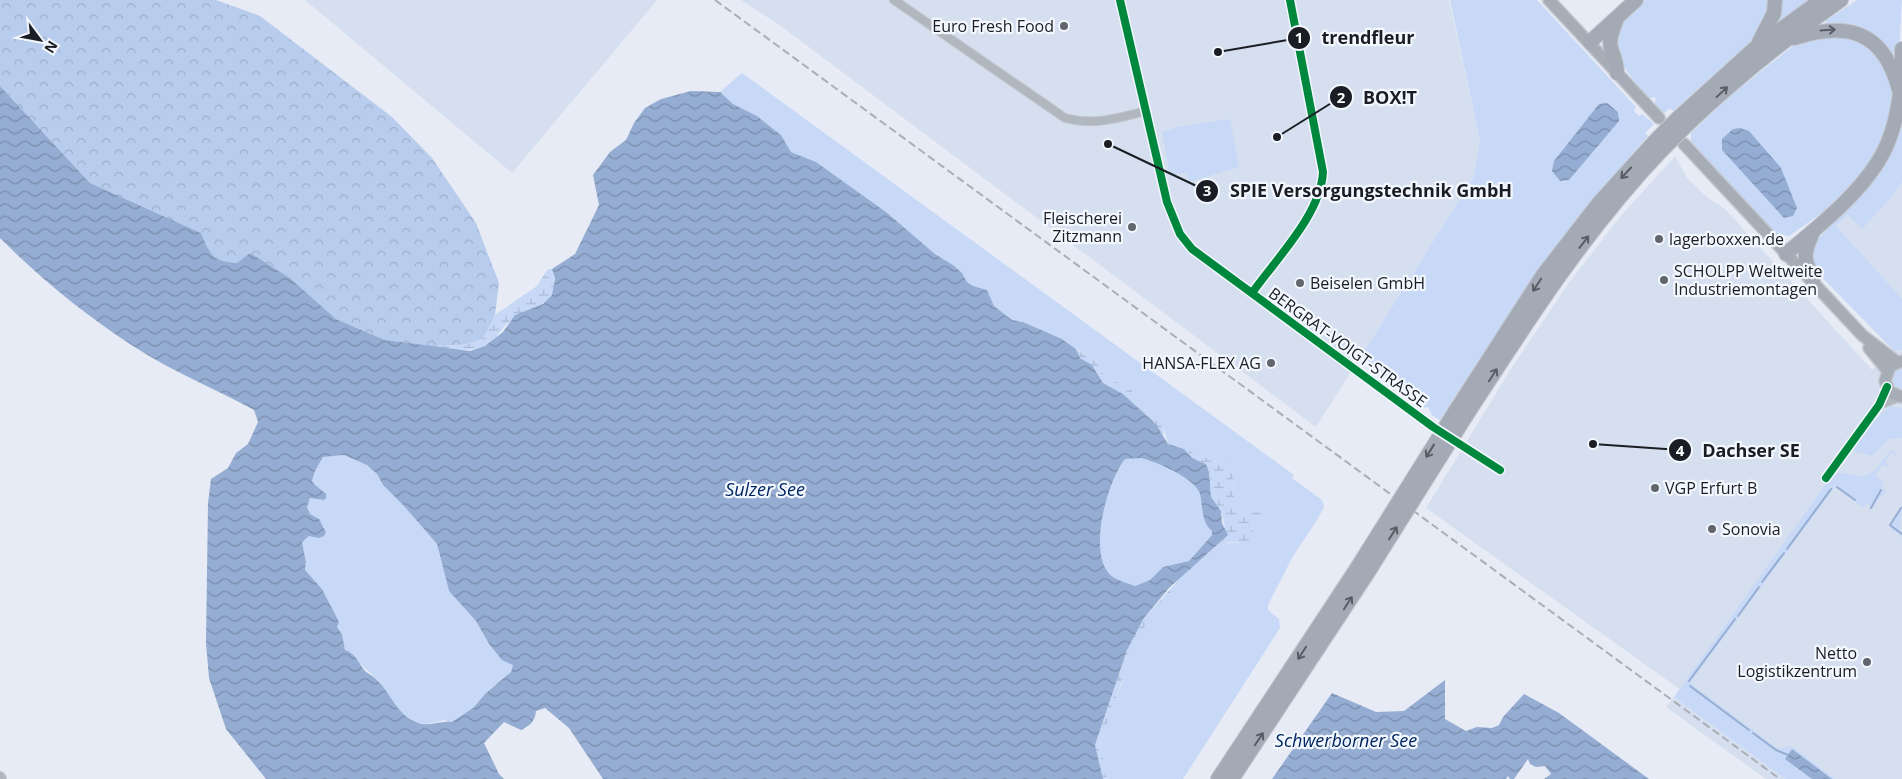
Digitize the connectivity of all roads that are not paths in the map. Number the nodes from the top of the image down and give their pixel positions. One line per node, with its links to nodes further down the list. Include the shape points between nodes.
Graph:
1 (894, 0): 18 (street, via 1064,118 1100,123)
2 (1120, 0): 18 (street, BERGRAT-VOIGT-STRASSE)
3 (1290, 0): 25 (street, via 1323,186 1304,222)
4 (1549, 0): 10 (main road)
5 (1636, 0): 9 (highway)
6 (1775, 0): 12 (highway, via 1771,18)
7 (1821, 0): 12 (highway)
8 (1841, 0): 11 (highway)
9 (1617, 18): 10 (highway); 14 (highway, via 1609,44)
10 (1590, 42): 14 (main road)
11 (1781, 42): 17 (highway, one-way to 17, via 1828,29 1860,35 1884,54 1894,71); 20 (highway, one-way to 11)
12 (1754, 49): 20 (highway)
13 (1902, 50): 15 (highway)
14 (1617, 72): 19 (main road)
15 (1902, 73)
16 (1902, 78): 17 (highway)
17 (1900, 93): 22 (highway, via 1892,129 1877,164)
18 (1146, 111): 25 (street, BERGRAT-VOIGT-STRASSE, via 1167,202 1180,234 1192,249)
19 (1659, 118)
20 (1683, 121): 36 (highway, bridge, via 1598,204 1543,275)
21 (1684, 144): 23 (main road)
22 (1813, 231): 23 (highway); 24 (highway, via 1805,257 1813,274)
23 (1786, 254): 24 (main road)
24 (1813, 283): 26 (main road)
25 (1252, 293): 32 (street, BERGRAT-VOIGT-STRASSE)
26 (1862, 335): 27 (main road); 28 (main road)
27 (1900, 361): 28 (main road)
28 (1887, 370): 29 (main road)
29 (1887, 387): 30 (main road); 31 (street)
30 (1901, 397): 31 (street)
31 (1879, 405): 35 (street)
32 (1433, 427)
33 (1460, 444): 34 (street)
34 (1500, 470)
35 (1826, 478)
36 (1362, 571): 37 (highway, one-way to 37); 38 (highway, one-way to 36)
37 (1218, 779)
38 (1232, 779)

